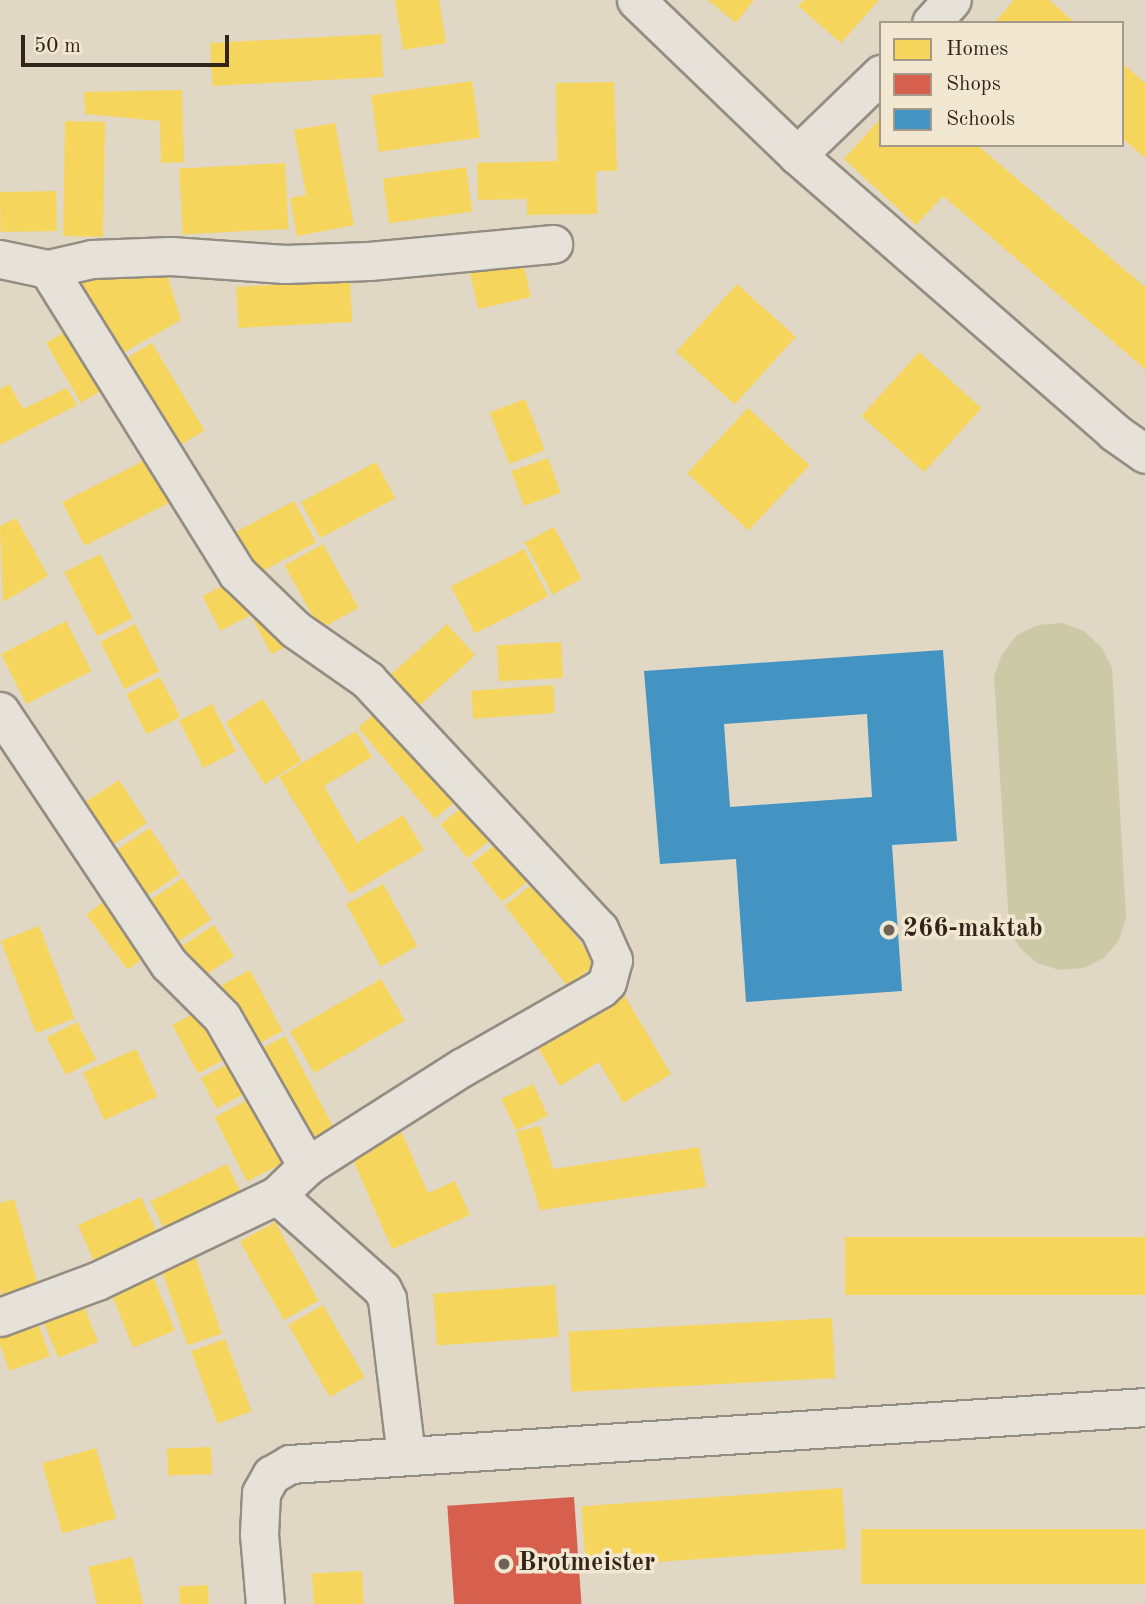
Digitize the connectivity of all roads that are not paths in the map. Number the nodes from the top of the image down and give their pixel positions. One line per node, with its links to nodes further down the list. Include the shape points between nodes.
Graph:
1 (636, 0): 5 (street)
2 (951, 0): 3 (street)
3 (933, 21)
4 (879, 76): 5 (street)
5 (797, 155): 9 (street, via 1114,432)
6 (553, 244): 8 (street, via 369,261 285,264 171,256 92,259)
7 (0, 259): 8 (street)
8 (48, 269): 11 (street, via 237,573 295,629 368,680 599,929 613,960 601,988 461,1068)
9 (1145, 454)
10 (0, 711): 11 (street, via 169,964 222,1017)
11 (307, 1166): 12 (street)
12 (277, 1195): 13 (street, via 97,1281); 15 (street, via 382,1289 387,1299)
13 (0, 1317)
14 (1145, 1407): 15 (street)
15 (406, 1455): 16 (street, via 290,1464 271,1475 259,1504)
16 (265, 1604)

